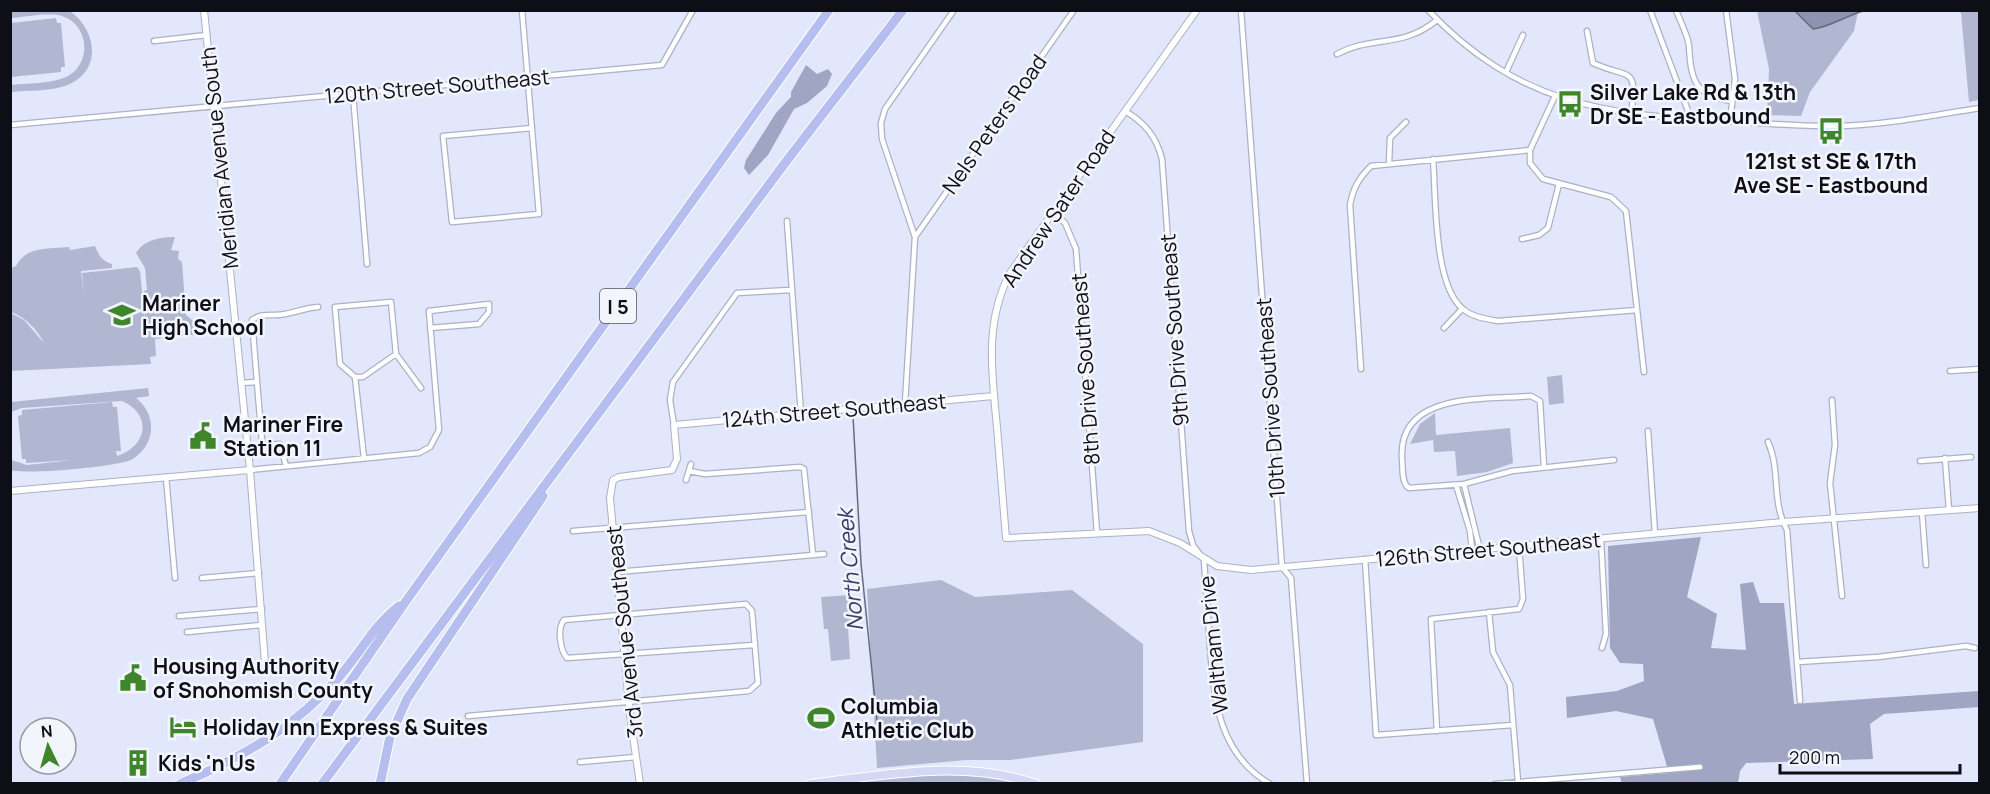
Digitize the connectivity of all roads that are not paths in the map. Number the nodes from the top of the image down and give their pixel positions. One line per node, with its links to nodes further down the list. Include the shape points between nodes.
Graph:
1 (204, 10): 16 (street, Meridian Avenue South)
2 (522, 10): 21 (street)
3 (693, 10): 21 (street, 120th Street Southeast, via 662,65)
4 (829, 10): 107 (highway, I 5)
5 (903, 10): 64 (highway, I 5)
6 (954, 10): 40 (street, via 885,109 881,123 886,153)
7 (1074, 10): 40 (street, Nels Peters Road)
8 (1197, 10): 27 (street, Andrew Sater Road)
9 (1241, 10): 101 (street, 10th Drive Southeast)
10 (1428, 10): 14 (street)
11 (1650, 10): 29 (street)
12 (1676, 10): 24 (street, via 1700,90 1714,98)
13 (1726, 10): 24 (street, via 1735,79)
14 (1437, 20): 19 (street, via 1422,33 1390,42 1353,45); 20 (street)
15 (1587, 31): 28 (street, via 1593,63 1626,72 1630,77 1634,89)
16 (207, 35): 18 (street); 25 (street, Meridian Avenue South)
17 (1523, 35): 20 (street)
18 (154, 41)
19 (1336, 54)
20 (1506, 72): 23 (street)
21 (528, 78): 22 (street, 120th Street Southeast); 33 (street)
22 (353, 94): 25 (street, 120th Street Southeast); 42 (street)
23 (1555, 96): 28 (street); 34 (street)
24 (1732, 101): 30 (street)
25 (213, 107): 32 (street, 120th Street Southeast); 56 (street, Meridian Avenue South)
26 (1980, 108): 30 (street, via 1840,126)
27 (1125, 111): 38 (street, Andrew Sater Road); 99 (street, 9th Drive Southeast, via 1151,132 1162,159 1189,531)
28 (1631, 115): 29 (street)
29 (1691, 119): 30 (street)
30 (1730, 121)
31 (1406, 122): 36 (street, via 1390,138)
32 (10, 125)
33 (532, 128): 33 (street, via 443,136 452,222 539,214)
34 (1530, 150): 35 (street); 37 (street, via 1534,171)
35 (1432, 159): 36 (street); 45 (street, via 1443,268 1450,291)
36 (1389, 163): 50 (street, via 1371,166 1361,176 1350,205)
37 (1559, 184): 41 (street, via 1548,228); 46 (street, via 1611,197 1626,211)
38 (1054, 213): 58 (street, Andrew Sater Road, via 1001,290 992,333); 89 (street, 8th Drive Southeast, via 1065,223 1076,249)
39 (787, 221): 43 (street)
40 (915, 237): 60 (street)
41 (1522, 239)
42 (367, 264)
43 (791, 290): 61 (street); 62 (street, via 737,293 673,382 670,400)
44 (318, 307): 55 (street, via 285,315 258,315 252,320)
45 (1462, 309): 46 (street, via 1498,321); 48 (street)
46 (1637, 310): 53 (street)
47 (430, 328): 47 (street, via 429,310 489,304 489,312 479,324); 67 (street, via 439,430 430,447 419,453)
48 (1444, 328)
49 (396, 354): 54 (street, via 363,377); 54 (street, via 391,302 335,307 340,364); 57 (street)
50 (1362, 369)
51 (1980, 369): 52 (street)
52 (1950, 371)
53 (1644, 372)
54 (355, 377): 67 (street)
55 (256, 382): 56 (street); 72 (street, via 260,437 265,445 280,444)
56 (241, 383): 74 (street, Meridian Avenue South)
57 (421, 388)
58 (994, 396): 60 (street, 124th Street Southeast); 91 (street, Andrew Sater Road)
59 (1832, 400): 85 (street)
60 (905, 404): 61 (street, 124th Street Southeast)
61 (801, 414): 62 (street, 124th Street Southeast)
62 (674, 425): 87 (street, 3rd Avenue Southeast, via 677,459 672,470 613,480)
63 (1648, 432): 90 (street)
64 (577, 442): 132 (highway, I 5); 133 (highway, via 510,549 407,699 390,737)
65 (1768, 442): 86 (street, via 1774,455 1779,516)
66 (1971, 457): 68 (street)
67 (364, 458): 72 (street)
68 (1945, 458): 70 (street); 82 (street)
69 (1614, 460): 73 (street)
70 (1920, 460)
71 (691, 464): 75 (street)
72 (285, 466): 74 (street)
73 (1544, 467): 78 (street); 79 (street, via 1540,401 1536,398 1437,405 1417,417 1404,438 1406,486)
74 (250, 470): 76 (street); 103 (street, Meridian Avenue South)
75 (689, 471): 77 (street); 83 (street, via 705,474 800,467 806,474)
76 (166, 477): 80 (street); 104 (street)
77 (686, 480)
78 (1464, 484): 79 (street); 95 (street)
79 (1456, 485): 94 (street)
80 (10, 491)
81 (1980, 508): 82 (street, 126th Street Southeast)
82 (1949, 510): 84 (street, 126th Street Southeast)
83 (809, 512): 87 (street); 97 (street)
84 (1922, 512): 85 (street, 126th Street Southeast); 100 (street)
85 (1833, 519): 86 (street, 126th Street Southeast); 106 (street)
86 (1783, 522): 90 (street, 126th Street Southeast); 118 (street, via 1787,530)
87 (613, 528): 88 (street); 102 (street, 3rd Avenue Southeast)
88 (573, 531)
89 (1097, 532): 91 (street, 126th Street Southeast); 99 (street, 126th Street Southeast, via 1149,531 1180,543)
90 (1655, 534): 92 (street, 126th Street Southeast)
91 (1006, 538)
92 (1601, 540): 93 (street, 126th Street Southeast); 115 (street, via 1606,634)
93 (1518, 547): 95 (street, 126th Street Southeast); 109 (street, via 1523,599 1519,609)
94 (1472, 550): 95 (street, 126th Street Southeast); 98 (street, 126th Street Southeast)
95 (1480, 550)
96 (824, 554): 97 (street)
97 (813, 555): 102 (street)
98 (1365, 559): 101 (street, 126th Street Southeast); 124 (street, via 1376,735)
99 (1204, 560): 101 (street, 126th Street Southeast, via 1230,569); 137 (street, Waltham Drive, via 1218,715 1232,748 1245,765)
100 (1926, 565)
101 (1282, 567): 138 (street, 10th Drive Southeast, via 1291,578)
102 (617, 572): 110 (street, 3rd Avenue Southeast)
103 (259, 573): 105 (street); 108 (street, Meridian Avenue South)
104 (175, 578)
105 (202, 578)
106 (1842, 596)
107 (406, 601): 130 (highway, via 388,614 341,675 297,719 246,753); 131 (highway, I 5)
108 (262, 609): 111 (street); 112 (street, Meridian Avenue South)
109 (1489, 612): 123 (street, via 1493,652 1510,685); 124 (street, via 1431,619)
110 (621, 615): 114 (street, via 746,604 752,611); 117 (street, 3rd Avenue Southeast); 117 (street, via 564,620 560,628 562,651 567,658)
111 (179, 616)
112 (262, 625): 113 (street); 119 (street, Meridian Avenue South)
113 (187, 632)
114 (754, 645): 117 (street); 121 (street, via 756,688)
115 (1602, 648)
116 (1975, 648): 118 (street)
117 (624, 654): 121 (street, 3rd Avenue Southeast)
118 (1797, 662): 120 (street)
119 (265, 663)
120 (1800, 701)
121 (629, 702): 122 (street); 125 (street, 3rd Avenue Southeast)
122 (468, 716)
123 (1513, 725): 124 (street); 129 (street)
124 (1437, 731)
125 (636, 757): 126 (street); 134 (street, 3rd Avenue Southeast)
126 (580, 762)
127 (1700, 766): 128 (street)
128 (1608, 775): 129 (street); 140 (street)
129 (1518, 782): 139 (street)
130 (180, 783)
131 (280, 783)
132 (322, 783)
133 (380, 783)
134 (640, 783)
135 (810, 783): 136 (main road, via 959,770)
136 (1036, 783)
137 (1270, 783)
138 (1307, 783)
139 (1495, 783)
140 (1609, 783)

